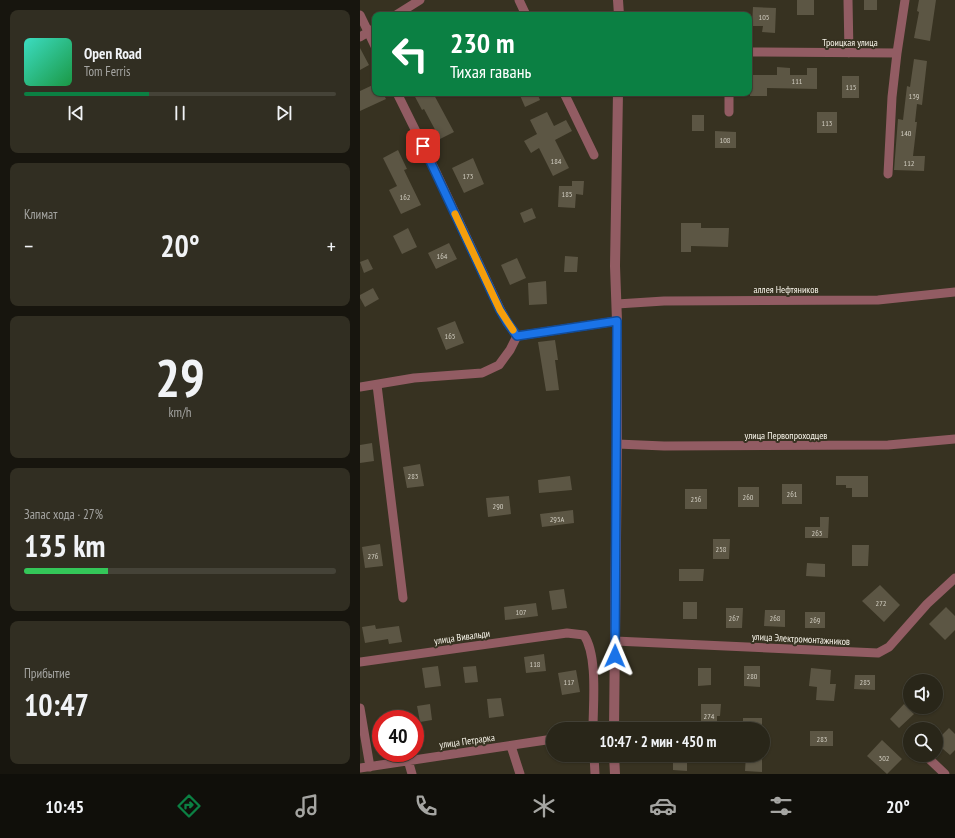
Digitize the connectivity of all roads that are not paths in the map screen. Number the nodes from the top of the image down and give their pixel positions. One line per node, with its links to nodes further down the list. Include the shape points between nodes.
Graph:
1 (420, 0): 6 (street)
2 (519, 0): 7 (street)
3 (618, 0): 8 (street)
4 (848, 0): 13 (street)
5 (906, 0): 14 (street)
6 (401, 12)
7 (525, 12)
8 (619, 12)
9 (360, 15): 10 (street)
10 (372, 30): 11 (street)
11 (360, 36)
12 (752, 52): 13 (street, Троицкая улица)
13 (849, 53): 14 (street, Троицкая улица)
14 (898, 53): 21 (street, via 892,97)
15 (398, 96): 25 (street, via 500,310)
16 (565, 96): 20 (street)
17 (618, 96): 23 (street, via 615,266)
18 (729, 96): 19 (street)
19 (729, 112)
20 (594, 155)
21 (888, 174)
22 (955, 292): 23 (street, аллея Нефтяников, via 878,300 664,301)
23 (617, 304): 24 (street)
24 (617, 321): 25 (street); 29 (street)
25 (517, 336): 26 (street, via 499,365 482,373 414,378)
26 (377, 384): 27 (street); 31 (street)
27 (360, 387)
28 (955, 438): 29 (street, улица Первопроходцев, via 888,445)
29 (617, 444): 32 (street)
30 (955, 578): 32 (street, улица Электромонтажников, via 927,604 889,647 878,653)
31 (403, 598)
32 (615, 641): 36 (street)
33 (360, 662): 35 (street, улица Вивальди, via 568,633 584,635 589,642 593,674)
34 (360, 708): 45 (street)
35 (593, 722)
36 (614, 722)
37 (546, 740): 38 (street, улица Петрарка)
38 (511, 746): 39 (street, улица Петрарка); 48 (street)
39 (424, 758)
40 (397, 762): 45 (street, улица Петрарка)
41 (409, 762): 47 (street)
42 (594, 762): 49 (street)
43 (614, 762): 50 (street)
44 (932, 762): 51 (street)
45 (370, 767): 46 (street, улица Петрарка)
46 (360, 768)
47 (412, 774)
48 (520, 774)
49 (595, 774)
50 (615, 774)
51 (945, 774)

